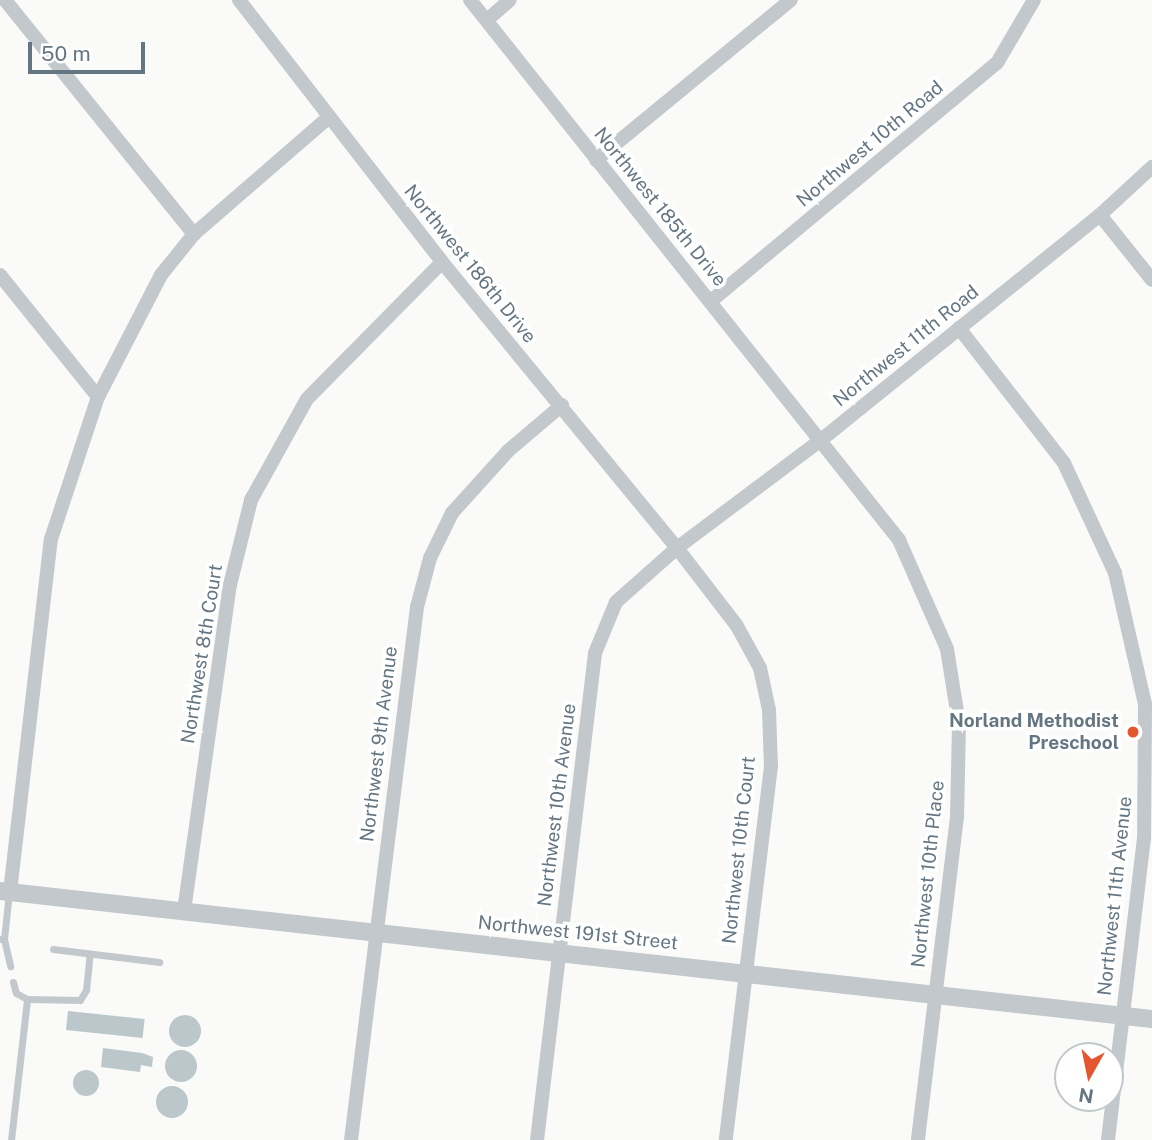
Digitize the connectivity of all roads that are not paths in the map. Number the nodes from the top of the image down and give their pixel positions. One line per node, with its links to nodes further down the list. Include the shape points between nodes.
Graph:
1 (5, 0): 12 (street)
2 (239, 0): 8 (street, Northwest 186th Drive)
3 (470, 0): 7 (street, Northwest 185th Drive)
4 (510, 0): 7 (street)
5 (791, 0): 9 (street)
6 (1034, 0): 16 (street, Northwest 10th Road, via 997,63)
7 (486, 20): 9 (street, Northwest 185th Drive)
8 (328, 118): 12 (street); 13 (street, Northwest 186th Drive)
9 (596, 160): 16 (street, Northwest 185th Drive)
10 (1152, 167): 11 (street, Northwest 11th Road)
11 (1100, 215): 15 (street); 17 (street, Northwest 11th Road)
12 (194, 234): 18 (street, via 161,275)
13 (442, 262): 19 (street, Northwest 186th Drive); 23 (street, Northwest 8th Court, via 307,398 251,500 230,585)
14 (0, 275): 18 (street)
15 (1152, 281)
16 (711, 301): 20 (street, Northwest 185th Drive)
17 (960, 328): 20 (street, Northwest 11th Road); 35 (street, Northwest 11th Avenue, via 1064,463 1115,573 1132,637 1145,704 1144,838)
18 (98, 397): 22 (street, via 51,539)
19 (562, 405): 21 (street, Northwest 186th Drive); 24 (street, Northwest 9th Avenue, via 508,452 452,513 430,558 417,607)
20 (821, 440): 21 (street, Northwest 11th Road); 33 (street, Northwest 10th Place, via 899,540 947,649 959,724 957,817)
21 (677, 548): 27 (street, Northwest 10th Avenue, via 616,602 603,624 595,653); 31 (street, Northwest 10th Court, via 737,626 760,668 769,710 771,766)
22 (5, 891): 23 (street, Northwest 191st Street); 25 (lane)
23 (184, 911): 24 (street, Northwest 191st Street)
24 (374, 932): 27 (street, Northwest 191st Street); 38 (street, Northwest 9th Avenue)
25 (2, 939): 30 (lane)
26 (52, 950): 28 (lane)
27 (558, 953): 31 (street, Northwest 191st Street); 39 (street, Northwest 10th Avenue)
28 (90, 954): 29 (lane); 34 (lane, via 86,990 80,1000)
29 (159, 962)
30 (10, 966)
31 (745, 971): 33 (street, Northwest 191st Street); 40 (street, Northwest 10th Court)
32 (13, 982): 34 (lane, via 16,993)
33 (935, 993): 35 (street, Northwest 191st Street); 41 (street, Northwest 10th Place)
34 (27, 999): 37 (lane)
35 (1122, 1015): 36 (street, Northwest 191st Street); 42 (street, Northwest 11th Avenue)
36 (1152, 1019)
37 (11, 1140)
38 (351, 1140)
39 (537, 1140)
40 (726, 1140)
41 (918, 1140)
42 (1108, 1140)

